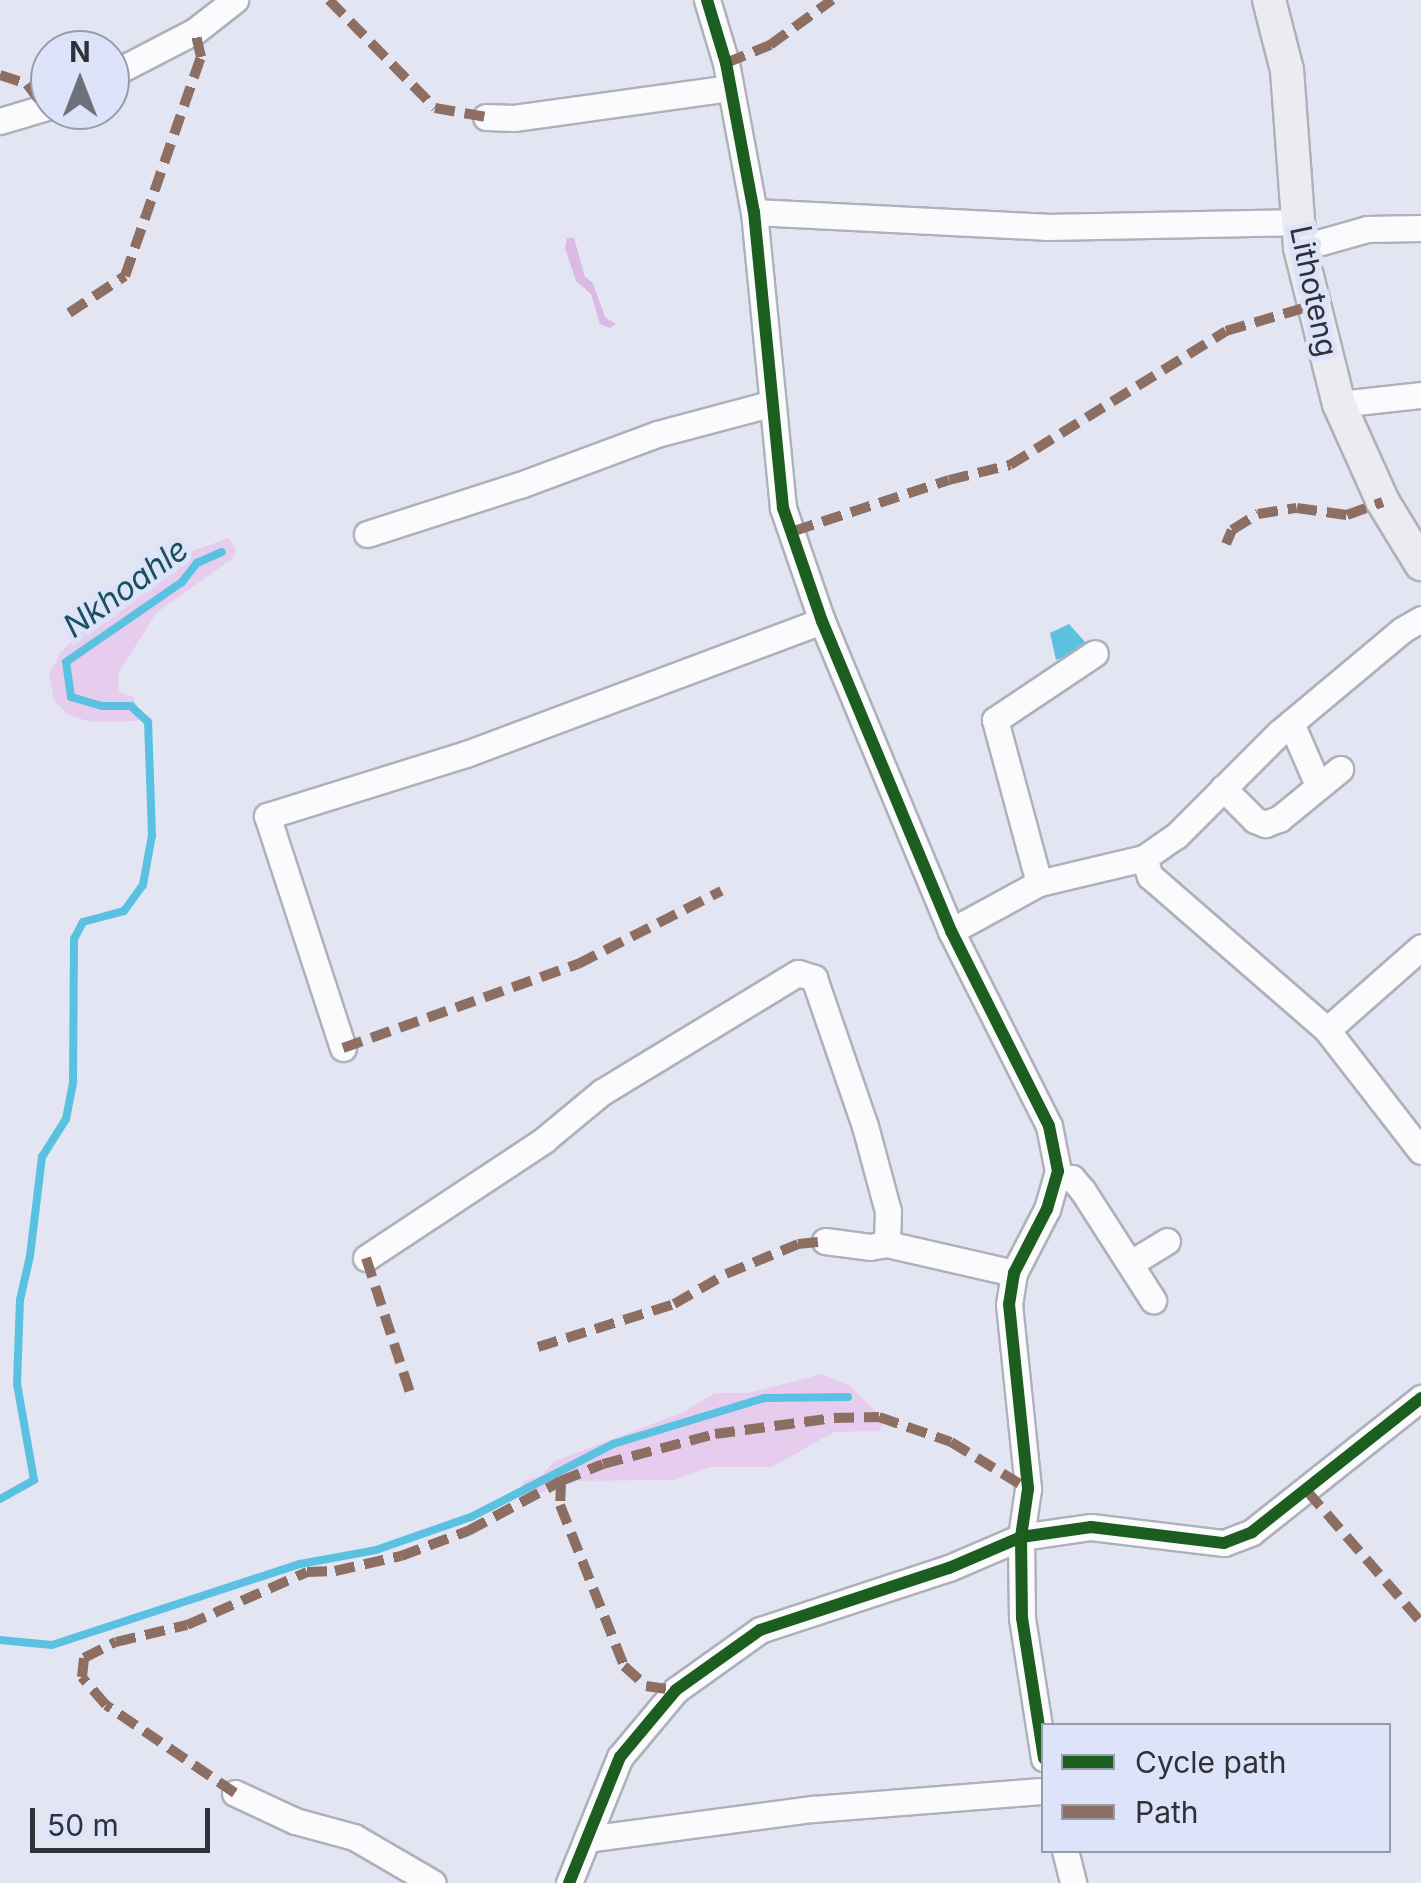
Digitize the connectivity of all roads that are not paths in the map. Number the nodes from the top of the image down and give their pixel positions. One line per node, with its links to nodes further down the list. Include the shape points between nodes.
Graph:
1 (236, 0): 4 (street, via 196,31)
2 (707, 0): 5 (street)
3 (1269, 0): 11 (main road, Lithoteng, via 1287,70)
4 (130, 65)
5 (729, 88): 7 (street); 9 (street)
6 (30, 112): 8 (street)
7 (486, 117)
8 (0, 121)
9 (754, 212): 11 (street); 13 (street)
10 (1421, 228): 11 (street)
11 (1300, 235): 14 (main road, Lithoteng)
12 (1421, 395): 14 (street)
13 (770, 404): 15 (street, via 658,434); 18 (street, via 783,508)
14 (1339, 404): 16 (main road, Lithoteng, via 1383,502)
15 (367, 534)
16 (1421, 564)
17 (1421, 620): 20 (street)
18 (822, 622): 26 (street); 29 (street, via 466,754 267,816)
19 (1095, 653): 25 (street, via 995,720)
20 (1291, 723): 22 (street); 23 (street)
21 (1340, 770): 22 (street)
22 (1318, 785): 23 (street, via 1264,824)
23 (1223, 788): 24 (street)
24 (1144, 858): 25 (street); 28 (street, via 1150,876)
25 (1039, 883): 26 (street)
26 (951, 931): 31 (street, via 1049,1126)
27 (1421, 947): 28 (street)
28 (1328, 1030): 30 (street)
29 (343, 1048)
30 (1421, 1151)
31 (1057, 1177): 36 (street, via 1072,1178); 37 (street, via 1048,1210)
32 (825, 1240): 34 (street)
33 (1167, 1241): 36 (street)
34 (887, 1244): 35 (street, via 888,1211 865,1126 814,978 798,973 602,1092 544,1140); 37 (street)
35 (366, 1258)
36 (1131, 1263): 38 (street)
37 (1014, 1273): 40 (street, via 1010,1304 1028,1490)
38 (1153, 1300)
39 (1421, 1398): 40 (street, via 1252,1532 1224,1542 1127,1528)
40 (1021, 1536): 41 (street, via 1022,1618); 44 (street, via 948,1568 760,1630 676,1690 620,1757)
41 (1041, 1739)
42 (1041, 1791): 44 (street, via 813,1809)
43 (235, 1793): 46 (street, via 295,1822 354,1837)
44 (587, 1839): 47 (street)
45 (1066, 1853): 48 (street)
46 (433, 1883)
47 (569, 1883)
48 (1073, 1883)

